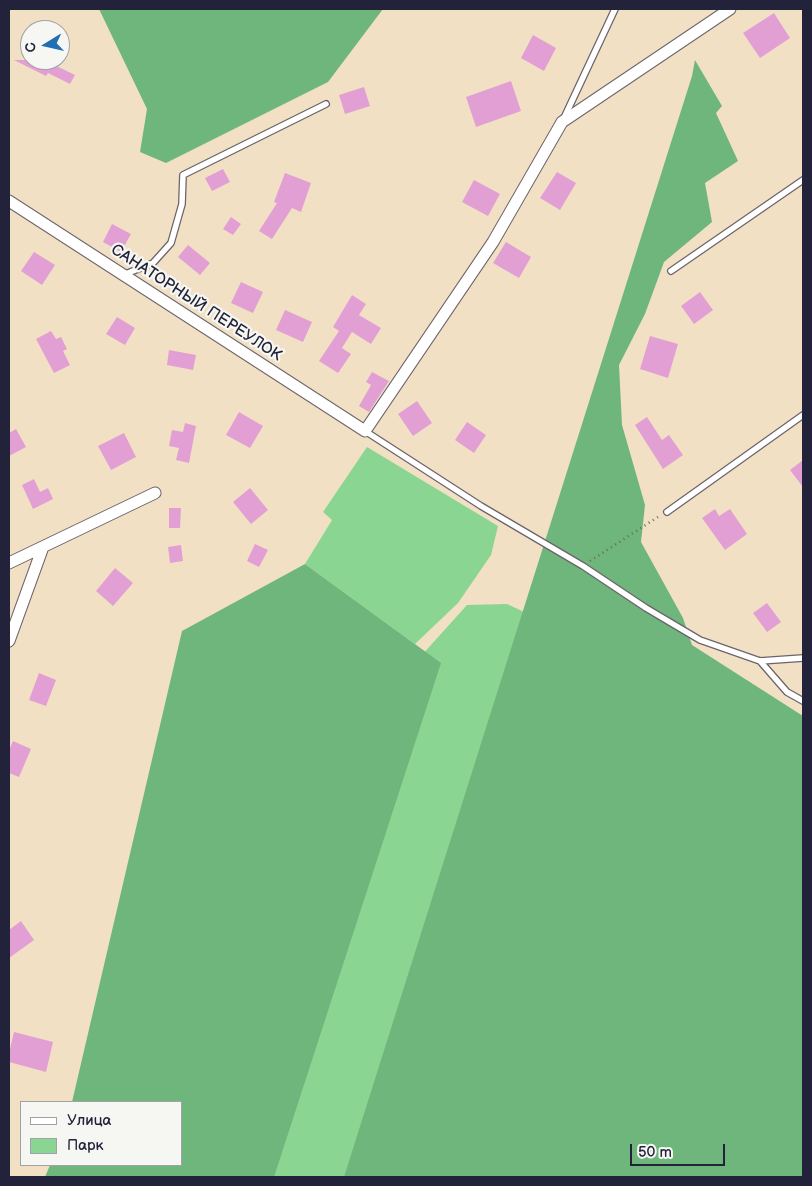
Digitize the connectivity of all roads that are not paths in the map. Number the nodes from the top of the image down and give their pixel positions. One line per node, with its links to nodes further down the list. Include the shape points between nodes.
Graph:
1 (615, 9): 4 (lane)
2 (730, 9): 4 (street)
3 (326, 104): 8 (lane, via 183,175 182,204 171,243 153,264)
4 (562, 122): 10 (street, via 493,242)
5 (803, 180): 7 (lane)
6 (9, 201): 8 (street, САНАТОРНЫЙ ПЕРЕУЛОК)
7 (671, 270)
8 (123, 275): 10 (street, САНАТОРНЫЙ ПЕРЕУЛОК)
9 (803, 415): 12 (lane)
10 (365, 431): 17 (lane, via 700,640)
11 (155, 493): 13 (street)
12 (667, 512)
13 (43, 547): 14 (street); 15 (street)
14 (10, 560)
15 (9, 641)
16 (803, 658): 17 (lane)
17 (760, 661): 18 (lane, via 787,692)
18 (803, 701)

